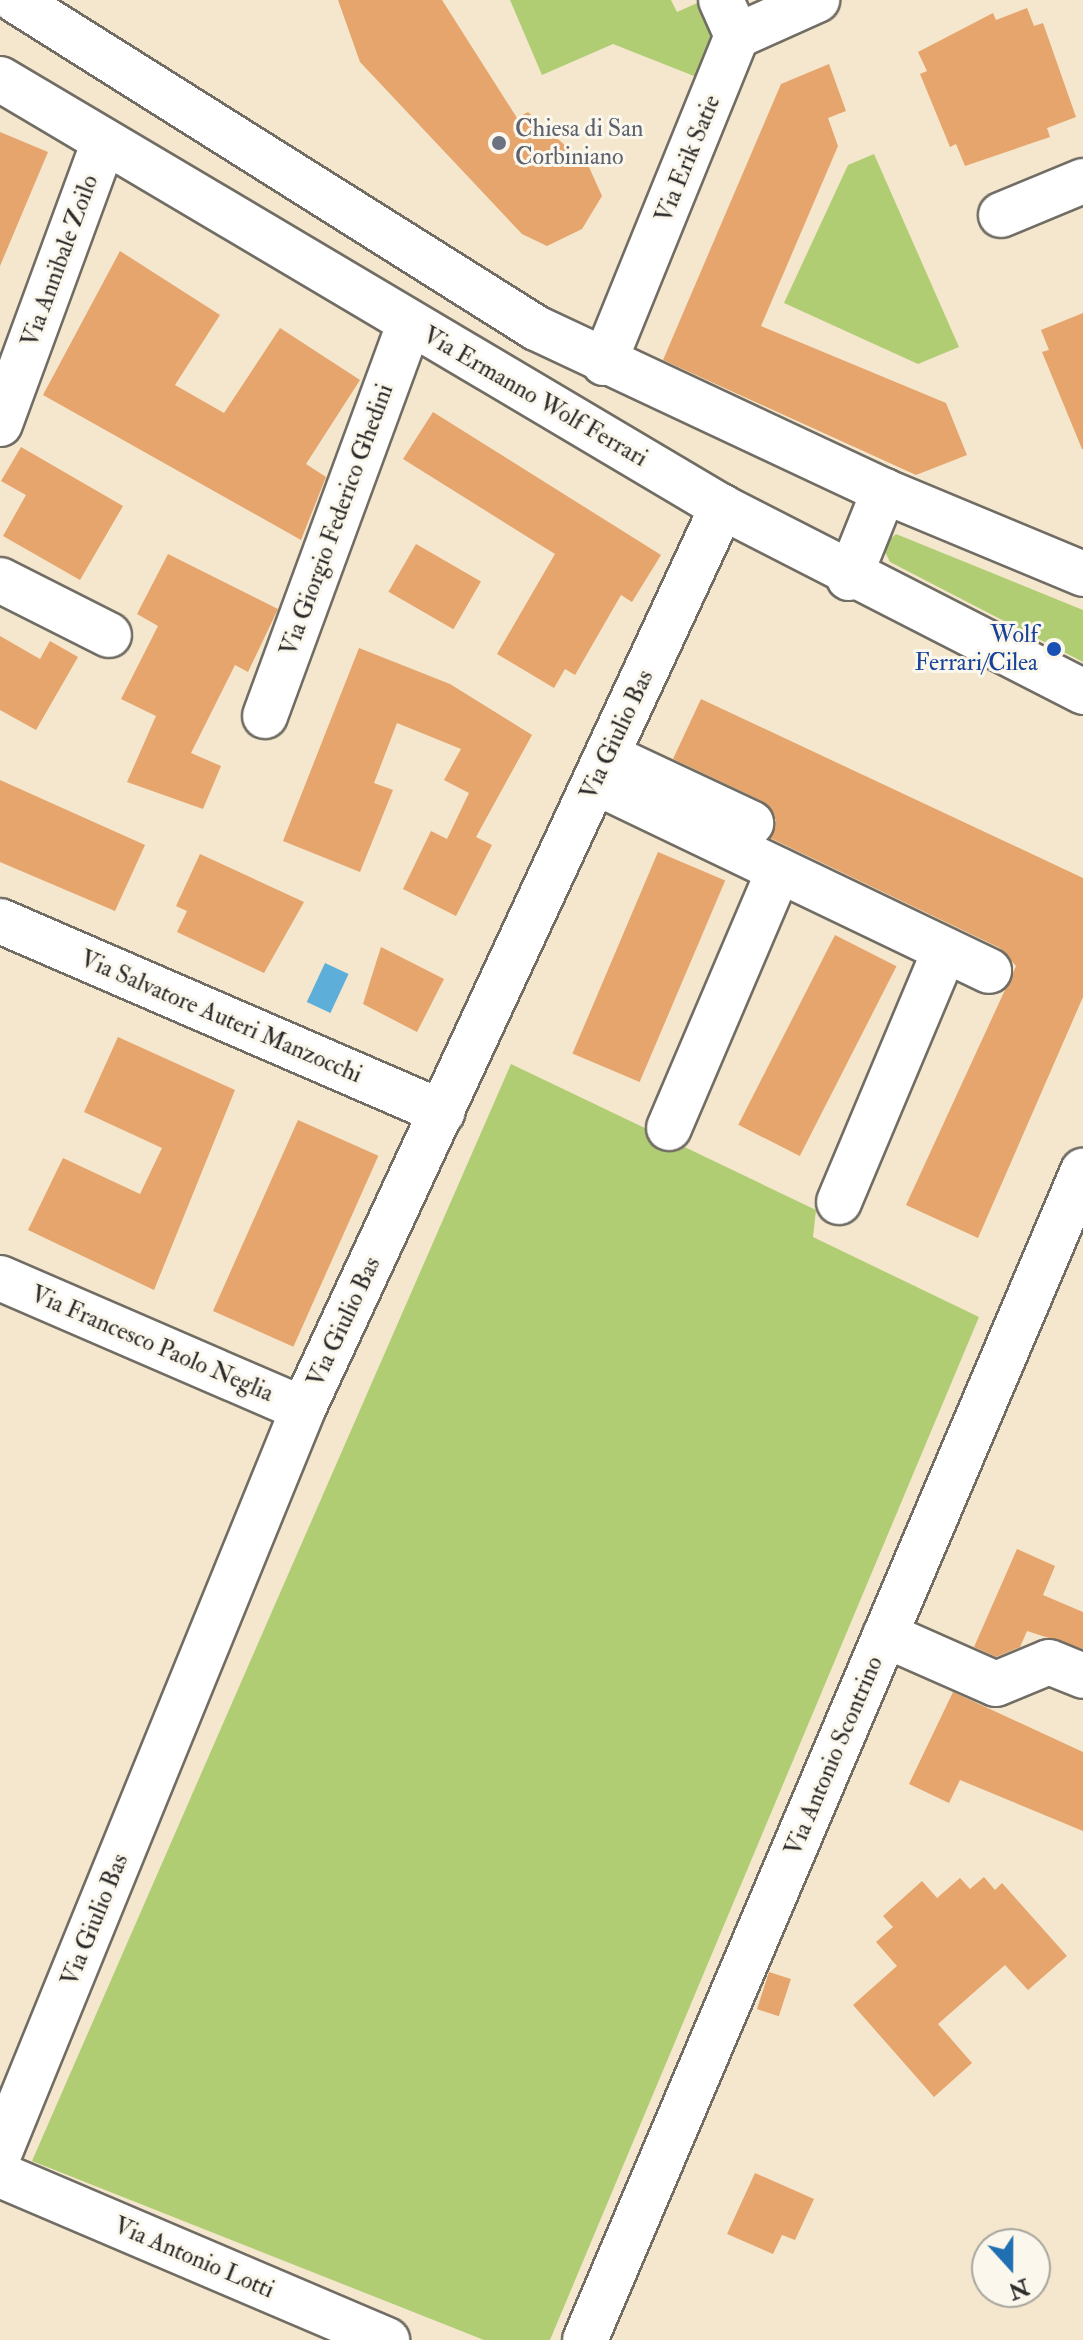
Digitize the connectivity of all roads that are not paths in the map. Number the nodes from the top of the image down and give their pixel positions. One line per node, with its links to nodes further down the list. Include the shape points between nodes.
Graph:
1 (15, 0): 9 (street, via 536,328)
2 (817, 0): 3 (street, Via Erik Satie)
3 (729, 18): 9 (street, Via Erik Satie)
4 (0, 79): 5 (street, Via Ermanno Wolf Ferrari)
5 (104, 142): 8 (street, Via Ermanno Wolf Ferrari); 10 (street, Via Annibale Zoilo)
6 (1083, 181): 7 (street)
7 (1001, 215)
8 (409, 324): 12 (street, Via Ermanno Wolf Ferrari); 18 (street, Via Giorgio Federico Ghedini)
9 (604, 363): 11 (street)
10 (0, 424)
11 (884, 491): 13 (street); 14 (street)
12 (722, 507): 14 (street, Via Ermanno Wolf Ferrari); 19 (street, Via Giulio Bas)
13 (1083, 574)
14 (849, 578): 17 (street, Via Ermanno Wolf Ferrari)
15 (0, 580): 16 (street)
16 (109, 635)
17 (1083, 692)
18 (265, 716)
19 (601, 769): 20 (street); 21 (street); 25 (street, Via Giulio Bas)
20 (751, 823)
21 (779, 870): 23 (street); 26 (street)
22 (0, 921): 25 (street, Via Salvatore Auteri Manzocchi)
23 (945, 950): 24 (street); 28 (street)
24 (989, 971)
25 (442, 1112): 30 (street, Via Giulio Bas)
26 (669, 1128)
27 (1083, 1171): 31 (street, Via Antonio Scontrino)
28 (839, 1202)
29 (0, 1278): 30 (street, Via Francesco Paolo Neglia)
30 (303, 1409): 33 (street, Via Giulio Bas)
31 (885, 1635): 32 (street, via 996,1684 1049,1662); 36 (street, Via Antonio Scontrino)
32 (1083, 1676)
33 (0, 2152)
34 (0, 2175): 35 (street, Via Antonio Lotti)
35 (363, 2335)
36 (585, 2340)

